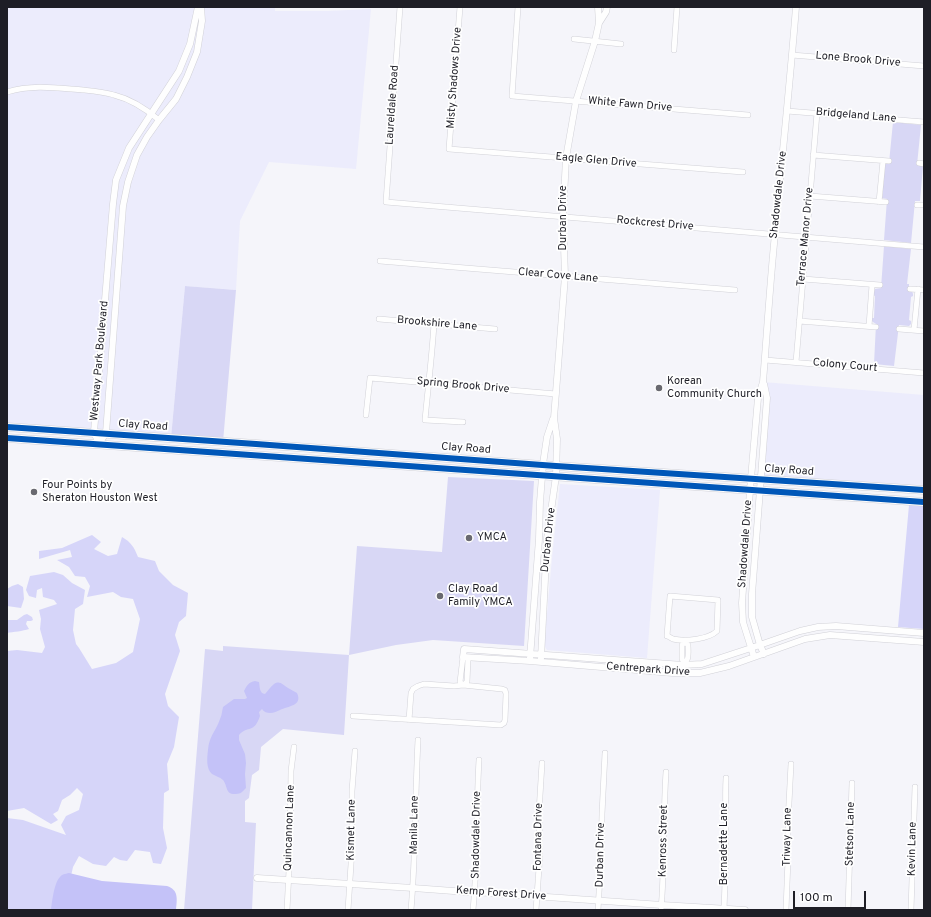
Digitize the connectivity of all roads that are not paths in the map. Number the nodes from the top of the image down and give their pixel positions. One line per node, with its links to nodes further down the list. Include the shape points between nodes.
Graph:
1 (199, 7): 20 (street, Westway Park Boulevard, via 190,44 179,71); 22 (street, Westway Park Boulevard, via 202,21 197,52 176,99)
2 (400, 7): 31 (street, Laureldale Road)
3 (460, 7): 24 (street, Misty Shadows Drive)
4 (518, 7): 17 (street, White Fawn Drive, via 512,96)
5 (598, 7): 9 (street, Durban Drive)
6 (607, 7): 9 (street, Durban Drive)
7 (677, 7): 13 (street)
8 (796, 7): 14 (street, Shadowdale Drive)
9 (600, 23): 11 (street, Durban Drive)
10 (574, 39): 11 (street)
11 (595, 41): 12 (street); 17 (street, Durban Drive)
12 (620, 44)
13 (674, 50)
14 (792, 55): 15 (street, Lone Brook Drive); 18 (street, Shadowdale Drive)
15 (924, 66)
16 (7, 92): 20 (street, via 18,88 50,87 112,94)
17 (576, 101): 21 (street, White Fawn Drive); 26 (street, Durban Drive)
18 (787, 111): 19 (street, Bridgeland Lane); 37 (street, Shadowdale Drive)
19 (817, 113): 23 (street, Bridgeland Lane); 25 (street, Terrace Manor Drive)
20 (152, 114): 22 (street); 68 (street, Westway Park Boulevard, via 128,148 116,180)
21 (748, 115)
22 (159, 120): 69 (street, Westway Park Boulevard, via 137,155 123,206)
23 (924, 122)
24 (449, 149): 26 (street, Eagle Glen Drive)
25 (813, 155): 27 (street); 30 (street, Terrace Manor Drive)
26 (566, 158): 29 (street, Eagle Glen Drive); 36 (street, Durban Drive)
27 (883, 161): 28 (street); 32 (street)
28 (889, 161)
29 (743, 172)
30 (810, 196): 32 (street); 38 (street, Terrace Manor Drive)
31 (386, 202): 36 (street, Rockcrest Drive)
32 (879, 202): 33 (street)
33 (886, 202)
34 (917, 205): 35 (street)
35 (924, 205)
36 (563, 217): 37 (street, Rockcrest Drive); 41 (street, Durban Drive)
37 (775, 234): 38 (street, Rockcrest Drive); 58 (street, Shadowdale Drive)
38 (806, 238): 39 (street, Rockcrest Drive); 42 (street, Terrace Manor Drive)
39 (924, 247)
40 (380, 261): 41 (street, Clear Cove Lane)
41 (565, 276): 47 (street, Clear Cove Lane); 63 (street, Durban Drive)
42 (803, 279): 43 (street); 50 (street, Terrace Manor Drive)
43 (872, 285): 44 (street); 52 (street)
44 (880, 285)
45 (910, 288): 46 (street)
46 (918, 289): 48 (street); 56 (street)
47 (735, 290)
48 (924, 290)
49 (379, 319): 51 (street, Brookshire Lane)
50 (799, 321): 52 (street); 59 (street, Terrace Manor Drive)
51 (434, 324): 55 (street, Brookshire Lane); 61 (street)
52 (868, 326): 53 (street)
53 (876, 327)
54 (899, 329): 56 (street)
55 (495, 330)
56 (914, 330): 57 (street)
57 (924, 331)
58 (765, 360): 59 (street, Colony Court); 62 (street, Shadowdale Drive)
59 (796, 362): 60 (street, Colony Court)
60 (924, 373)
61 (429, 382): 63 (street, Spring Brook Drive); 64 (street, Spring Brook Drive, via 370,378); 66 (street, via 426,420)
62 (763, 382): 85 (street, Shadowdale Drive, via 758,398); 86 (street, Shadowdale Drive, via 767,398)
63 (556, 394): 65 (street, Durban Drive)
64 (366, 415)
65 (554, 418): 79 (street, Durban Drive, via 547,437); 80 (street, Durban Drive, via 557,439)
66 (463, 422)
67 (7, 428): 68 (main road, Clay Road)
68 (94, 432): 69 (main road, Clay Road); 72 (street, Westway Park Boulevard)
69 (106, 433): 71 (main road, Clay Road); 72 (street, Westway Park Boulevard)
70 (7, 438): 72 (main road, Clay Road)
71 (230, 442): 73 (main road, Clay Road); 75 (main road)
72 (99, 444): 75 (main road, Clay Road)
73 (300, 447): 74 (main road, Clay Road); 76 (main road)
74 (378, 452): 77 (main road, Clay Road); 78 (main road)
75 (229, 453): 76 (main road, Clay Road)
76 (300, 458): 78 (main road, Clay Road)
77 (462, 459): 79 (main road, Clay Road); 81 (main road)
78 (377, 464): 81 (main road, Clay Road)
79 (543, 464): 80 (main road, Clay Road); 83 (street, Durban Drive)
80 (556, 466): 82 (main road, Clay Road); 84 (street, Durban Drive)
81 (460, 469): 83 (main road, Clay Road)
82 (627, 470): 85 (main road, Clay Road); 87 (main road)
83 (542, 475): 84 (main road, Clay Road); 105 (street, Durban Drive)
84 (556, 476): 87 (main road, Clay Road); 107 (street, Durban Drive, via 547,539)
85 (751, 478): 86 (main road, Clay Road); 89 (street, Shadowdale Drive)
86 (761, 479): 88 (main road, Clay Road); 90 (street, Shadowdale Drive)
87 (626, 481): 89 (main road, Clay Road)
88 (875, 487): 91 (main road, Clay Road); 92 (main road)
89 (750, 490): 90 (main road, Clay Road); 94 (street, Shadowdale Drive)
90 (760, 490): 92 (main road, Clay Road); 95 (street, Shadowdale Drive)
91 (924, 490)
92 (874, 498): 93 (main road, Clay Road)
93 (924, 502)
94 (744, 574): 95 (street); 104 (street, Shadowdale Drive, via 743,622)
95 (753, 574): 103 (street, Shadowdale Drive, via 752,617)
96 (824, 627): 97 (street, Centrepark Drive); 99 (street); 103 (street, Centrepark Drive, via 800,631)
97 (888, 630): 98 (street, Centrepark Drive); 100 (street)
98 (924, 633)
99 (825, 636): 100 (street, Centrepark Drive); 106 (street, Centrepark Drive, via 805,639)
100 (887, 639): 102 (street, Centrepark Drive)
101 (685, 641): 101 (street, via 667,636 670,596 718,600 717,631); 113 (street, via 688,645 688,654)
102 (924, 642)
103 (760, 645): 104 (street, Centrepark Drive); 106 (street, Shadowdale Drive)
104 (751, 648): 108 (street, Shadowdale Drive); 113 (street, Centrepark Drive, via 702,664)
105 (530, 654): 107 (street, Centrepark Drive); 109 (street, Centrepark Drive, via 464,649); 111 (street, Durban Drive)
106 (764, 654): 108 (street, Centrepark Drive)
107 (541, 655): 110 (street, Centrepark Drive); 112 (street, Durban Drive)
108 (754, 657): 117 (street, Centrepark Drive, via 700,673)
109 (466, 658): 111 (street, Centrepark Drive); 115 (street); 116 (street)
110 (611, 660): 113 (street, Centrepark Drive); 114 (street)
111 (530, 661): 112 (street, Centrepark Drive)
112 (540, 662): 114 (street, Centrepark Drive)
113 (684, 664): 117 (street)
114 (610, 667): 117 (street, Centrepark Drive)
115 (461, 672): 116 (street); 118 (street, via 460,682)
116 (468, 672): 118 (street, via 467,682)
117 (684, 673)
118 (463, 685): 120 (street, via 424,684 413,689); 120 (street, via 505,690 504,723 501,725)
119 (353, 716): 120 (street)
120 (410, 720)
121 (418, 740): 135 (street, Manila Lane)
122 (294, 747): 133 (street, Quincannon Lane)
123 (355, 751): 134 (street, Kismet Lane)
124 (605, 753): 138 (street, Durban Drive)
125 (479, 760): 136 (street, Shadowdale Drive)
126 (542, 764): 137 (street, Fontana Drive)
127 (791, 764): 148 (street, Triway Lane)
128 (666, 772): 139 (street, Kenross Street)
129 (726, 778): 140 (street, Bernadette Lane)
130 (852, 783): 149 (street, Stetson Lane)
131 (915, 787): 150 (street, Kevin Lane)
132 (257, 878): 133 (street, Kemp Forest Drive)
133 (288, 880): 134 (street, Kemp Forest Drive); 141 (street, Quincannon Lane)
134 (351, 884): 135 (street, Kemp Forest Drive); 142 (street, Kismet Lane)
135 (413, 888): 136 (street, Kemp Forest Drive); 143 (street, Manila Lane)
136 (475, 892): 137 (street, Kemp Forest Drive); 144 (street, Shadowdale Drive)
137 (538, 896): 138 (street, Kemp Forest Drive); 145 (street, Fontana Drive)
138 (599, 900): 139 (street, Kemp Forest Drive); 146 (street, Durban Drive)
139 (662, 908): 140 (street, Kemp Forest Drive)
140 (724, 909): 147 (street, Kemp Forest Drive)
141 (286, 910)
142 (348, 910)
143 (411, 910)
144 (474, 910)
145 (536, 910)
146 (598, 910)
147 (745, 910)
148 (786, 910)
149 (848, 910)
150 (911, 910)

